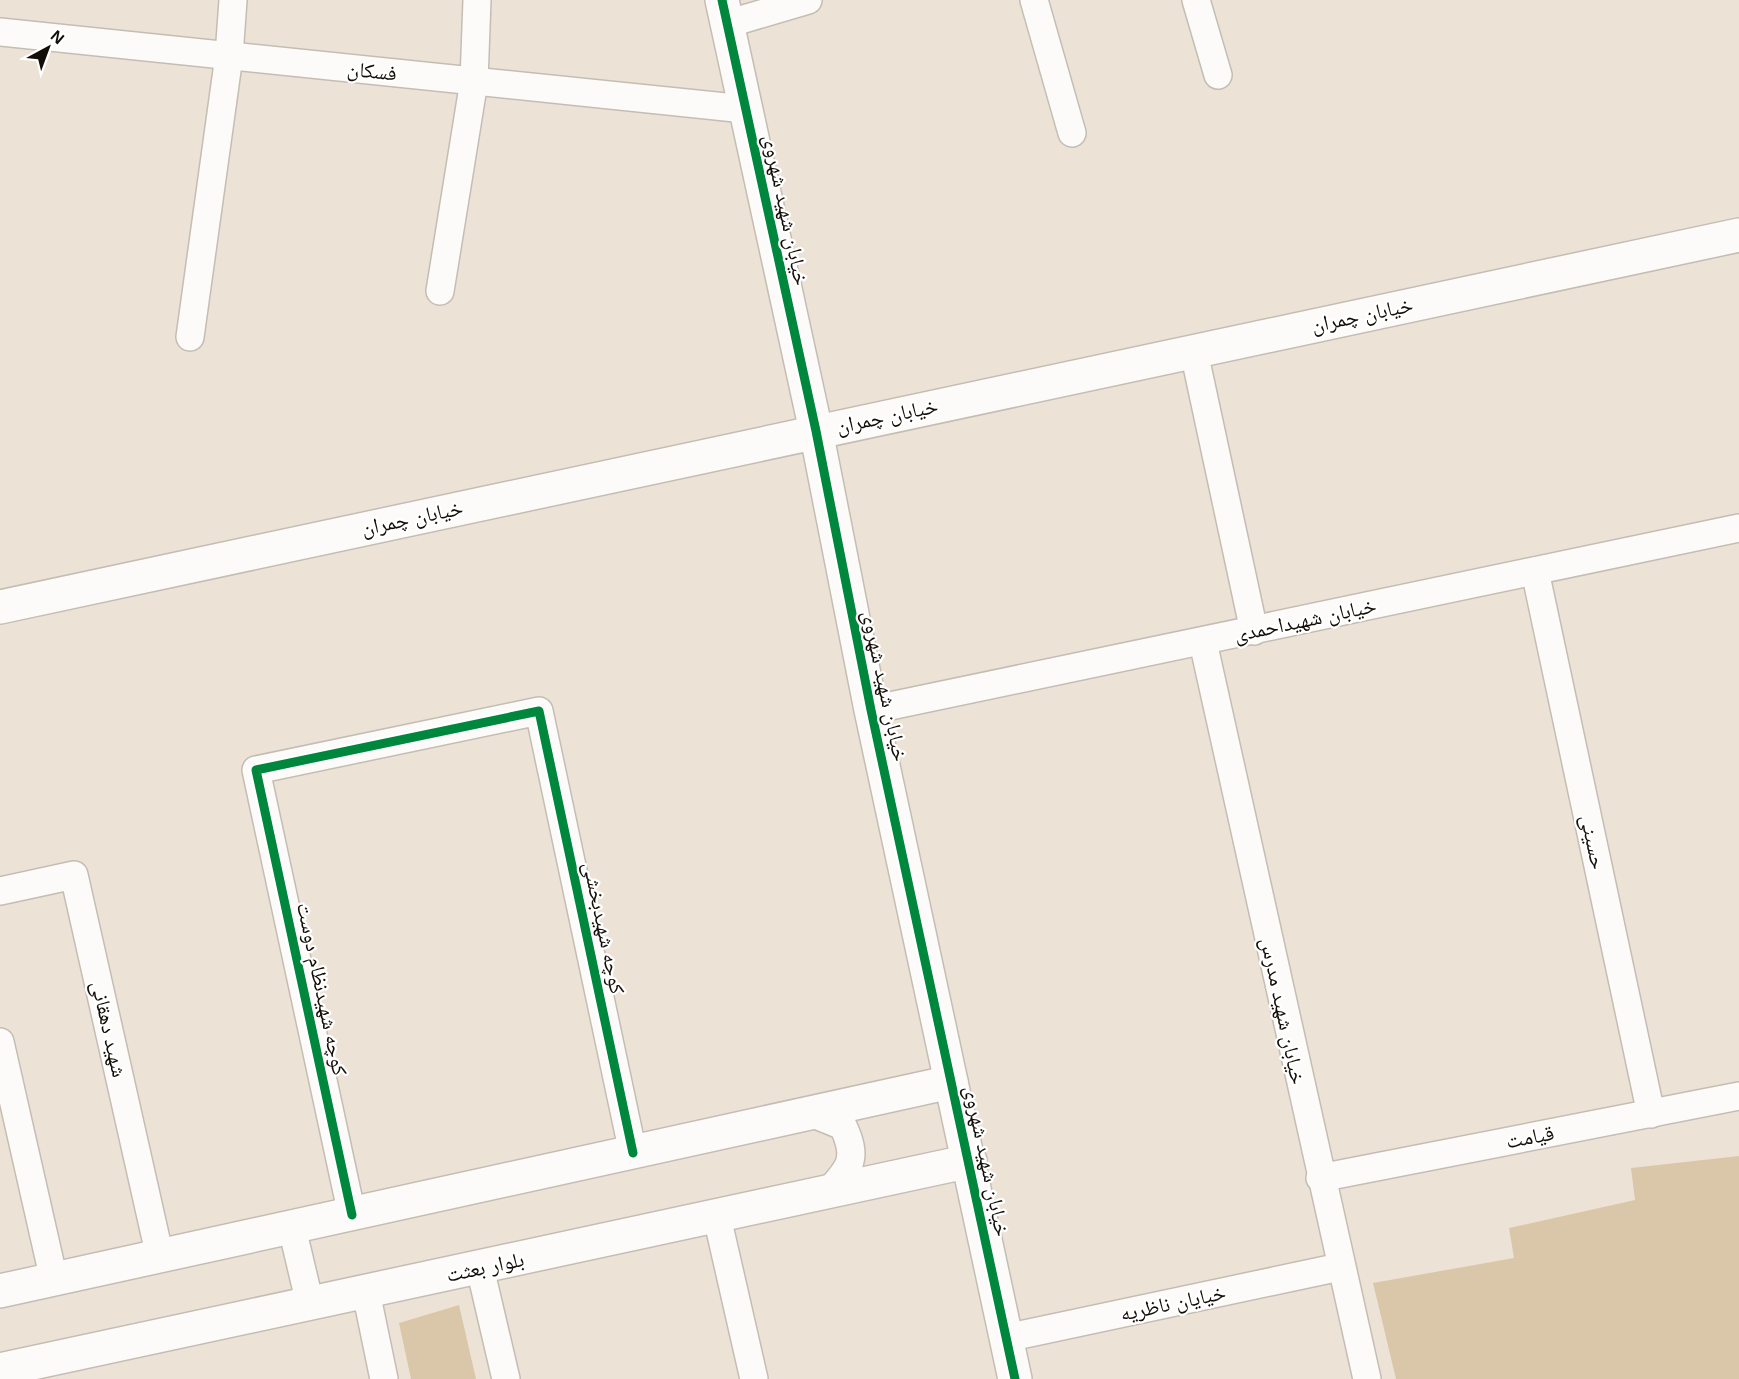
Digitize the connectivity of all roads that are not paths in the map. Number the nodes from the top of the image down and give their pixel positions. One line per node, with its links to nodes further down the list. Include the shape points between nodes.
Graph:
1 (232, 0): 8 (street)
2 (477, 0): 10 (street)
3 (808, 0): 6 (street)
4 (1034, 0): 12 (street)
5 (1196, 0): 9 (street)
6 (724, 12): 11 (street, خیابان شهید شهروی)
7 (0, 32): 8 (street, فسکان)
8 (229, 56): 10 (street, فسکان); 15 (street)
9 (1218, 75)
10 (474, 81): 11 (street, فسکان); 14 (street)
11 (745, 109): 17 (street, خیابان شهید شهروی)
12 (1072, 133)
13 (1739, 236): 16 (street, خیابان چمران)
14 (440, 291)
15 (190, 337)
16 (1194, 352): 17 (street, خیابان چمران); 21 (street)
17 (816, 431): 20 (street, خیابان چمران); 23 (street, خیابان شهید شهروی)
18 (1739, 528): 19 (street, خیابان شهیداحمدی)
19 (1535, 571): 21 (street, خیابان شهیداحمدی); 30 (street, حسینی)
20 (0, 607)
21 (1254, 631): 22 (street, خیابان شهیداحمدی)
22 (1203, 642): 23 (street, خیابان شهیداحمدی); 33 (street, خیابان شهید مدرس)
23 (871, 710): 27 (street, خیابان شهید شهروی)
24 (256, 770): 31 (street, کوچه شهیدبخشی, via 539,711); 35 (street, کوچه شهیدنظام دوست)
25 (0, 891): 38 (street, شهید دهقانی, via 74,875)
26 (0, 1042): 41 (street)
27 (951, 1082): 29 (street); 32 (street, خیابان شهید شهروی)
28 (1739, 1096): 30 (street, قیامت)
29 (811, 1113): 31 (street); 34 (street, via 843,1126 852,1145 850,1168)
30 (1651, 1114): 33 (street, قیامت)
31 (633, 1153): 35 (street)
32 (969, 1161): 34 (street, بلوار بعثت); 45 (street, خیابان شهید شهروی)
33 (1320, 1178): 40 (street, خیابان شهید مدرس)
34 (829, 1191): 36 (street, بلوار بعثت)
35 (352, 1215): 37 (street)
36 (717, 1217): 39 (street, بلوار بعثت); 50 (street)
37 (292, 1228): 38 (street); 44 (street)
38 (160, 1257): 41 (street)
39 (480, 1268): 43 (street, بلوار بعثت); 49 (street)
40 (1340, 1268): 45 (street, خیایان ناظریه); 52 (street, خیابان شهید مدرس)
41 (54, 1280): 42 (street)
42 (0, 1291)
43 (366, 1292): 44 (street, بلوار بعثت); 48 (street)
44 (310, 1304): 47 (street, بلوار بعثت)
45 (1006, 1338): 51 (street, خیابان شهید شهروی)
46 (0, 1370): 47 (street, بلوار بعثت)
47 (38, 1371)
48 (384, 1379)
49 (506, 1379)
50 (754, 1379)
51 (1015, 1379)
52 (1366, 1379)

